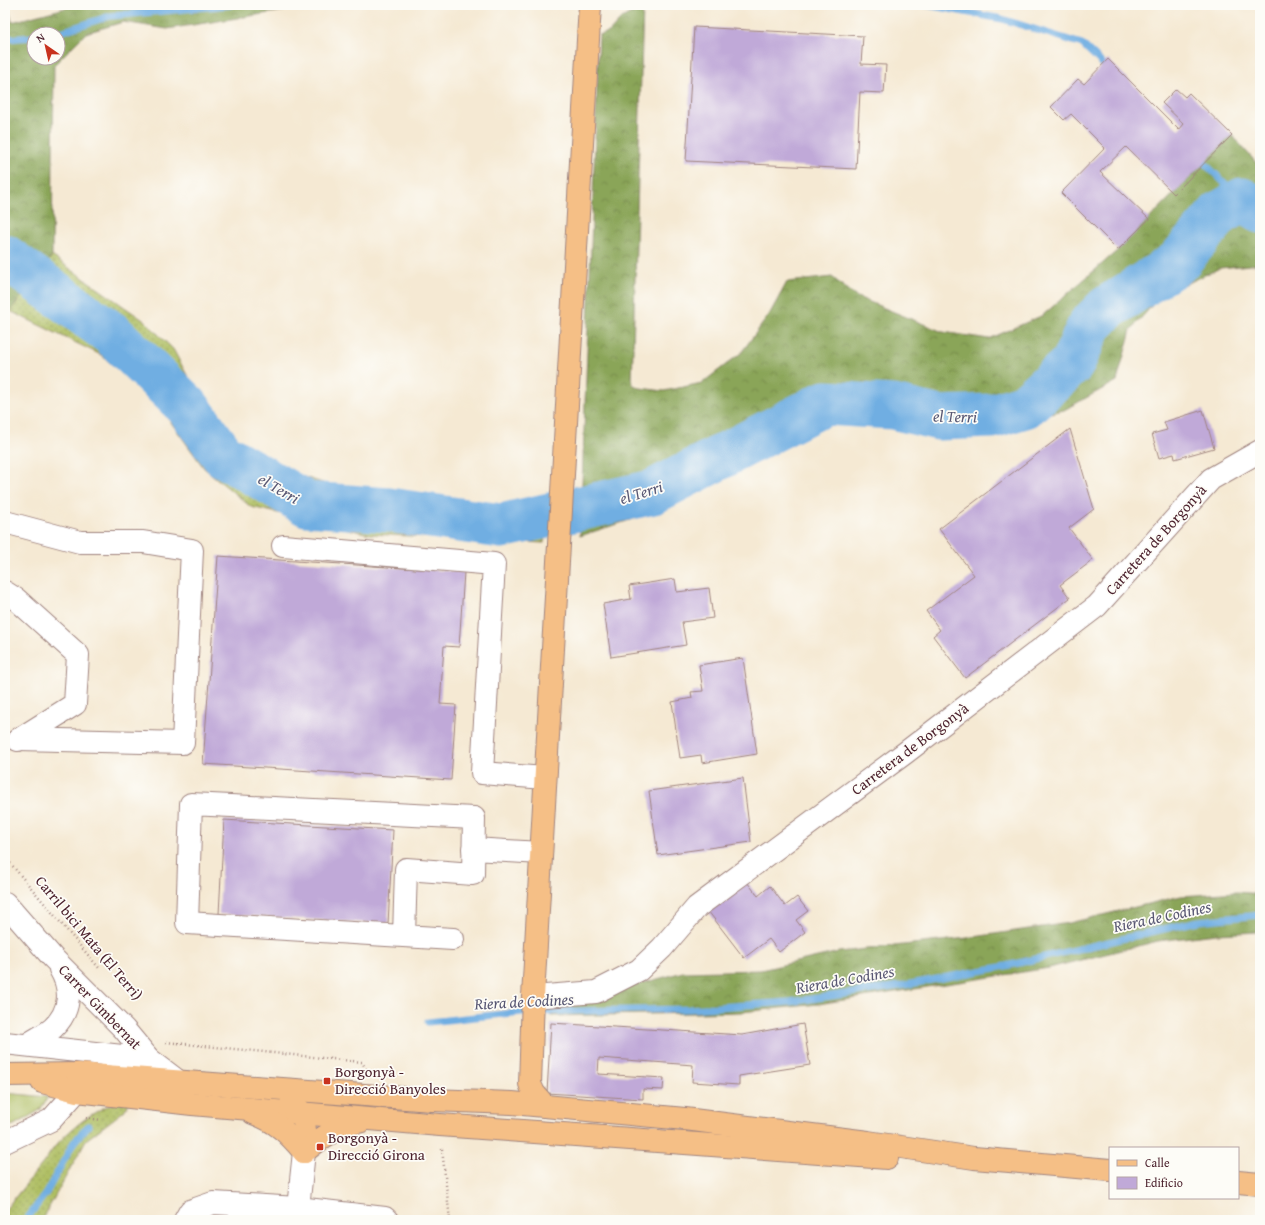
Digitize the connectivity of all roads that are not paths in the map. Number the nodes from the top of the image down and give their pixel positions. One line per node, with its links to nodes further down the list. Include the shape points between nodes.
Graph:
1 (590, 5): 7 (main road)
2 (1260, 451): 14 (street, Carretera de Borgonyà, via 1211,479 1097,606 905,753 697,907 662,948 639,970 596,992)
3 (5, 522): 6 (street, via 80,542 144,542 192,550 183,743)
4 (283, 546): 7 (street, via 494,564 482,773)
5 (5, 592): 6 (street, via 78,655 75,704)
6 (12, 741)
7 (545, 778): 9 (main road)
8 (473, 849): 9 (street); 11 (street, via 473,874 406,870); 11 (street, via 474,818 191,804 187,923)
9 (541, 853): 14 (main road)
10 (5, 903): 13 (street)
11 (404, 936): 12 (street)
12 (453, 938)
13 (53, 958): 16 (street, Carrer Gimbernat, via 67,980 69,995 66,1012 53,1028); 17 (street, Carrer Gimbernat, via 124,1029)
14 (533, 997): 22 (main road)
15 (5, 1043): 16 (street)
16 (27, 1045): 17 (street)
17 (149, 1059): 19 (street, Carrer Gimbernat)
18 (11, 1076): 19 (main road, via 78,1074); 20 (main road)
19 (178, 1081): 21 (main road); 24 (main road, via 214,1093 288,1103 296,1106)
20 (77, 1091): 23 (main road); 27 (street, via 51,1120)
21 (432, 1100): 22 (main road); 24 (main road, via 391,1108 326,1104 314,1107)
22 (528, 1100): 26 (main road, via 515,1116 501,1118 441,1115); 28 (main road, via 540,1119 547,1121 643,1129); 30 (main road, via 868,1142)
23 (236, 1107): 24 (main road); 29 (main road, via 270,1119 288,1133)
24 (305, 1116): 25 (main road); 29 (main road)
25 (377, 1119): 26 (main road); 29 (main road, via 347,1124 325,1135)
26 (404, 1121): 28 (main road)
27 (5, 1142)
28 (724, 1147): 30 (main road, via 948,1162)
29 (304, 1152): 34 (street)
30 (974, 1158): 31 (main road)
31 (1109, 1170)
32 (1239, 1182): 33 (main road)
33 (1260, 1184)
34 (298, 1208): 35 (street, via 214,1203 190,1211); 36 (street)
35 (185, 1220)
36 (387, 1220)

